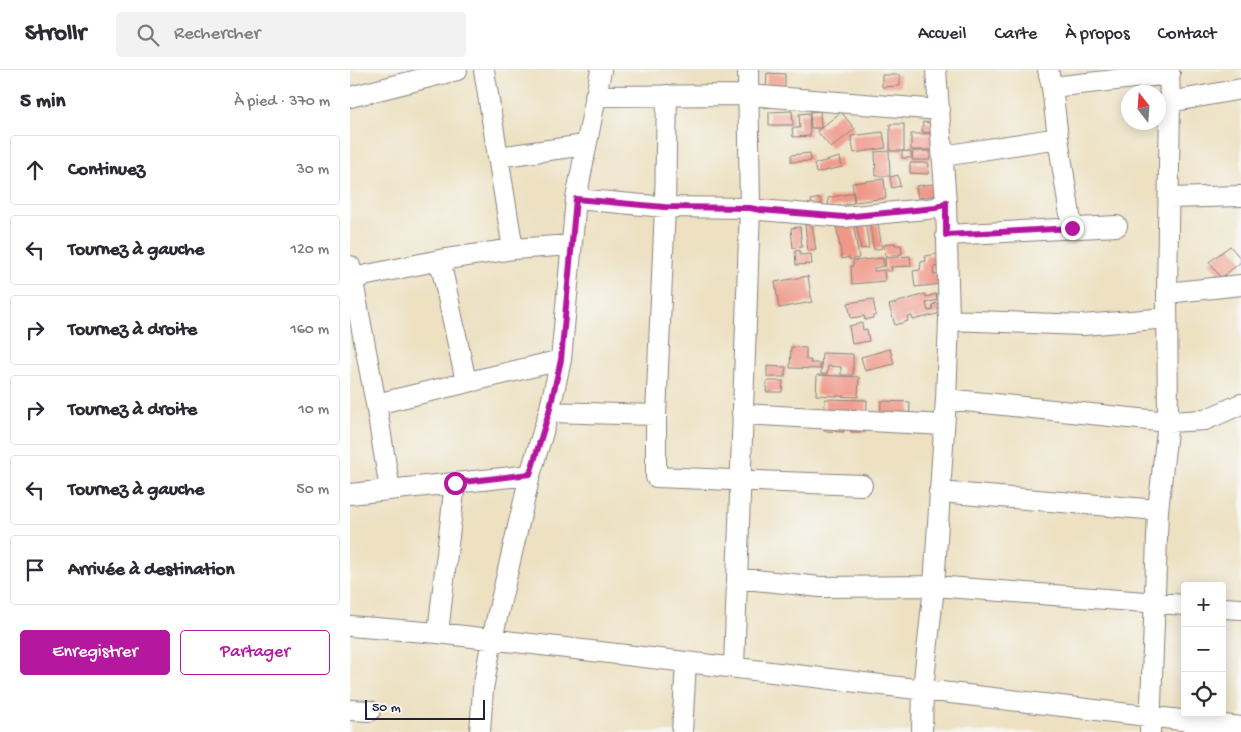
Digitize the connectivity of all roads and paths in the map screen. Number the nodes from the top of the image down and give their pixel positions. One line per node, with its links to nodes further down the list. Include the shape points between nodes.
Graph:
1 (457, 70): 12 (street)
2 (484, 70): 18 (street)
3 (601, 70): 10 (street)
4 (748, 70): 11 (street)
5 (936, 70): 14 (street)
6 (1169, 72): 7 (street); 13 (street)
7 (1050, 78): 15 (street)
8 (1241, 89): 13 (street)
9 (667, 95): 10 (street); 11 (street); 23 (street)
10 (595, 96): 16 (street)
11 (748, 96): 14 (street); 24 (street)
12 (350, 97)
13 (1170, 102): 20 (street)
14 (940, 110): 17 (street)
15 (1058, 138): 17 (street); 26 (street)
16 (585, 145): 18 (street); 21 (street)
17 (943, 156): 22 (street)
18 (498, 157): 29 (street)
19 (1241, 196): 20 (street)
20 (1168, 198): 33 (street)
21 (576, 199): 23 (street); 28 (street)
22 (946, 202): 24 (street, via 936,208 844,217); 27 (street)
23 (664, 207): 24 (street); 44 (street)
24 (750, 208): 43 (street)
25 (1118, 226): 26 (street)
26 (1072, 228): 27 (street)
27 (946, 235): 36 (street)
28 (571, 245): 29 (street); 37 (street)
29 (513, 249): 30 (street)
30 (440, 260): 31 (street); 38 (street)
31 (351, 272): 34 (street)
32 (1241, 285): 33 (street)
33 (1167, 293): 35 (street)
34 (354, 308): 40 (street)
35 (1167, 318): 36 (street, via 1083,326); 45 (street)
36 (949, 320): 39 (street)
37 (561, 360): 38 (street); 42 (street)
38 (466, 382): 40 (street)
39 (946, 400): 45 (street); 46 (street)
40 (376, 404): 51 (street)
41 (1241, 404): 45 (street, via 1204,420)
42 (549, 412): 44 (street); 47 (street)
43 (742, 414): 46 (street); 48 (street)
44 (656, 415): 48 (street, via 656,477)
45 (1168, 422): 54 (street)
46 (944, 425): 52 (street)
47 (530, 474): 49 (street); 63 (street)
48 (740, 480): 50 (street); 55 (street)
49 (455, 483): 51 (street); 62 (street)
50 (862, 484)
51 (390, 490): 53 (street)
52 (940, 492): 54 (street); 56 (street)
53 (350, 494)
54 (1158, 510): 57 (street)
55 (737, 578): 56 (street, via 820,587); 65 (street)
56 (934, 586): 57 (street); 66 (street)
57 (1155, 602): 58 (street); 69 (street)
58 (1181, 605)
59 (1226, 608): 60 (street)
60 (1241, 609)
61 (350, 626): 62 (street)
62 (438, 633): 63 (street)
63 (492, 639): 64 (street); 71 (street, via 483,689)
64 (686, 662): 65 (street); 72 (street)
65 (734, 667): 66 (street)
66 (923, 689): 69 (street); 73 (street)
67 (350, 710): 68 (street)
68 (370, 711)
69 (1150, 724): 70 (street)
70 (1241, 727)
71 (480, 732)
72 (682, 732)
73 (922, 732)

